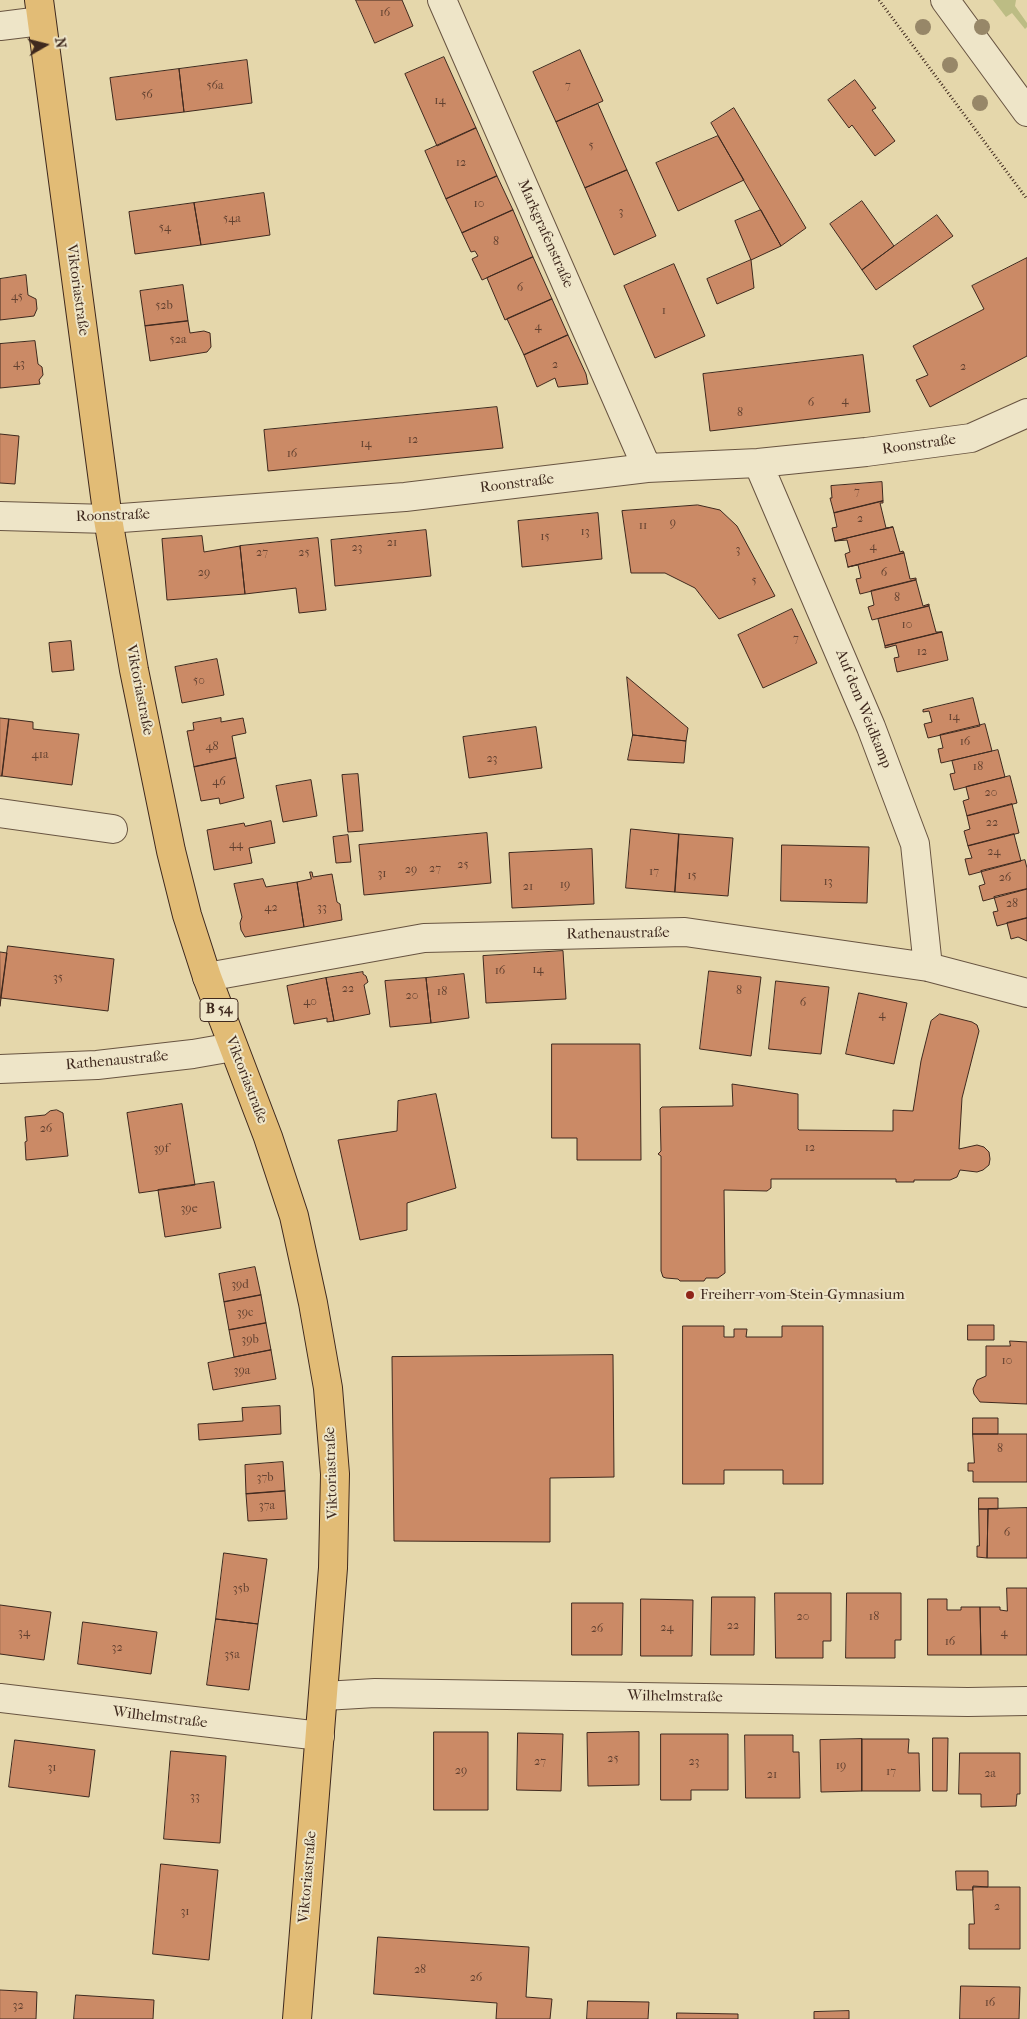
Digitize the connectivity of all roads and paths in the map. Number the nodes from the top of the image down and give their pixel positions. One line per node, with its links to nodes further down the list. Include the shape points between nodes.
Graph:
1 (442, 0): 10 (street, Markgrafenstraße)
2 (879, 0): 7 (path)
3 (944, 0): 6 (street)
4 (40, 10): 5 (street); 12 (main road, Viktoriastraße / B 54)
5 (0, 26)
6 (1027, 112)
7 (1027, 199)
8 (1027, 413): 9 (street, Roonstraße, via 971,438)
9 (758, 463): 10 (street, Roonstraße); 15 (street, Auf dem Weidkamp, via 872,727 915,844)
10 (647, 468): 12 (street, Roonstraße, via 405,497)
11 (0, 516): 12 (street, Roonstraße)
12 (108, 519): 16 (main road, Viktoriastraße / B 54, via 134,670 171,851)
13 (0, 812): 14 (street)
14 (113, 829)
15 (928, 967): 16 (street, Rathenaustraße, via 685,932 424,938); 17 (street, Rathenaustraße)
16 (207, 977): 18 (main road, Viktoriastraße / B 54)
17 (1027, 993)
18 (234, 1047): 19 (street, Rathenaustraße, via 97,1065); 20 (main road, Viktoriastraße / B 54, via 294,1216 328,1388 335,1484)
19 (0, 1069)
20 (324, 1696): 22 (street, Wilhelmstraße, via 375,1693 968,1702); 23 (main road, Viktoriastraße / B 54)
21 (0, 1698): 23 (street, Wilhelmstraße)
22 (1027, 1700)
23 (320, 1736): 24 (main road, Viktoriastraße / B 54)
24 (297, 2019)

